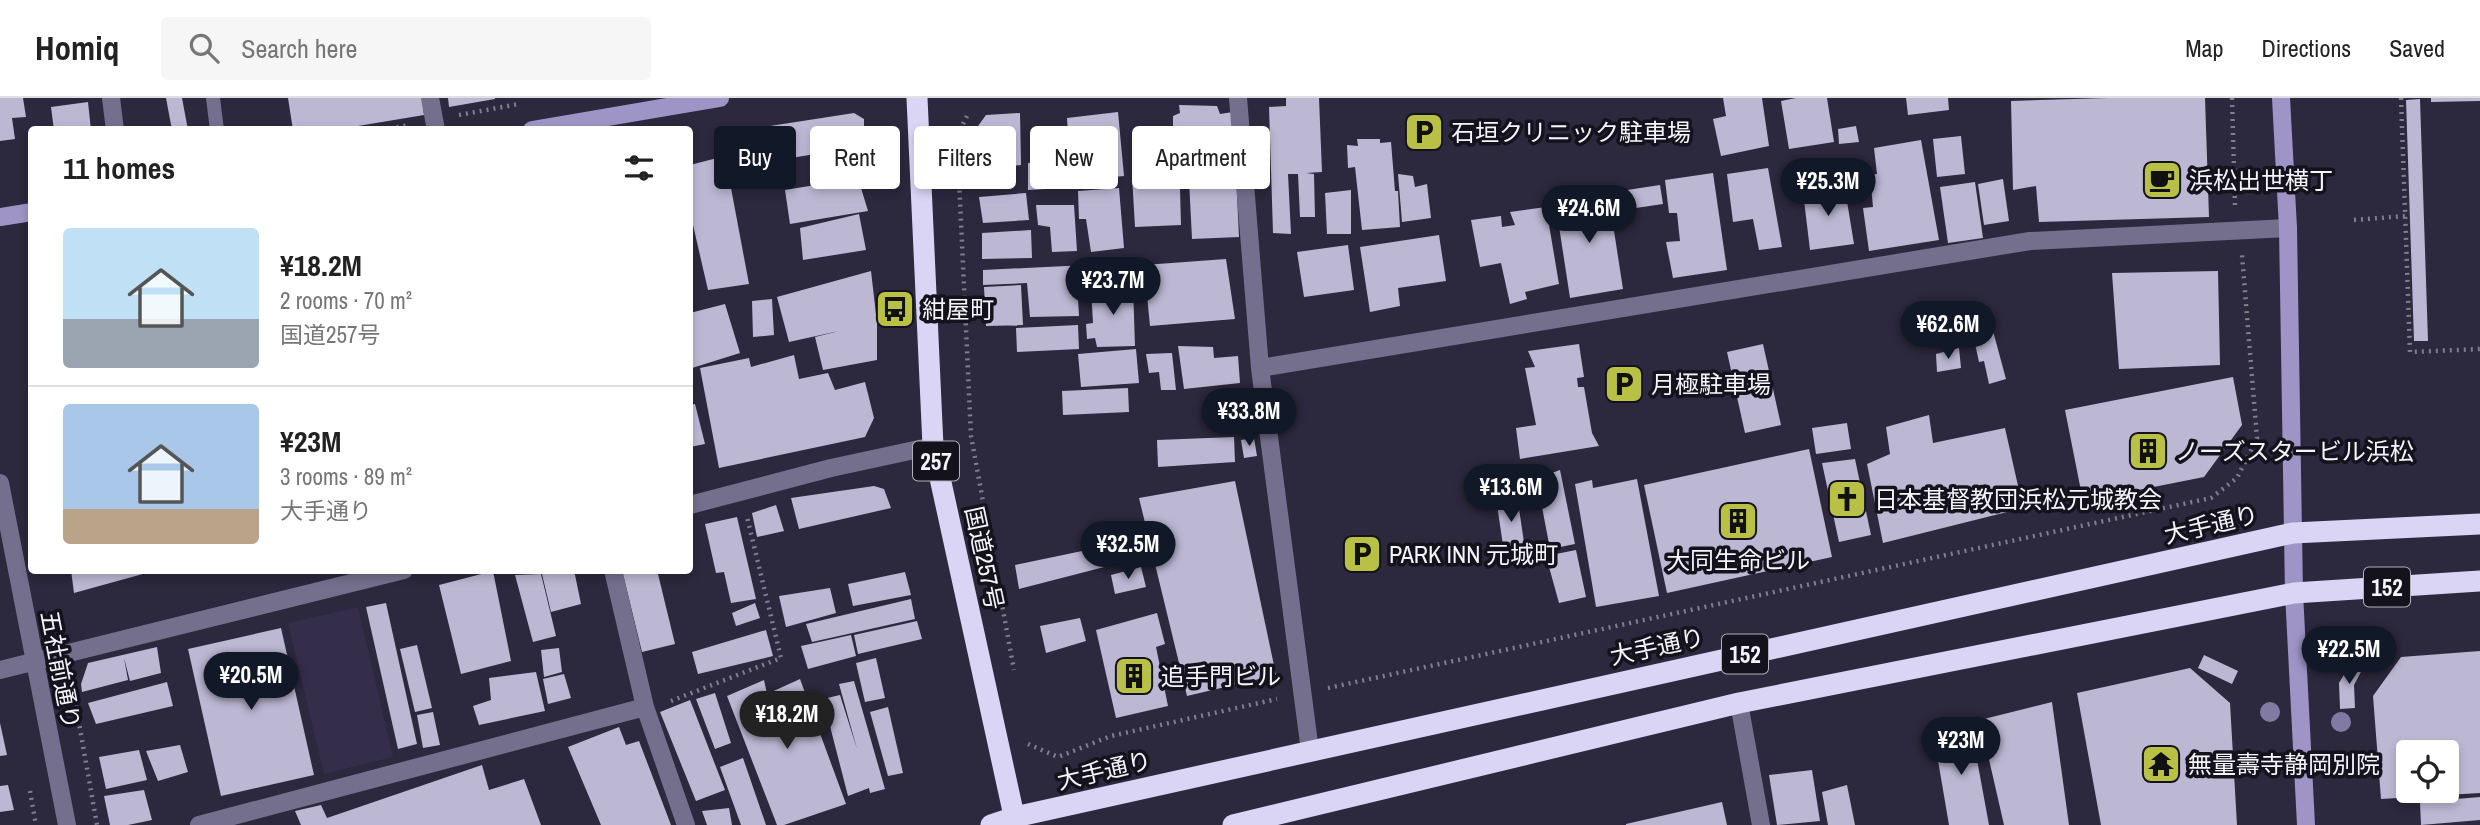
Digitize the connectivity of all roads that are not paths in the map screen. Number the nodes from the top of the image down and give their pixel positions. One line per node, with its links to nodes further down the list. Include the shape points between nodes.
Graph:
1 (111, 98): 9 (street)
2 (213, 98): 10 (lane)
3 (430, 98): 8 (street)
4 (720, 98): 11 (street)
5 (917, 98): 16 (highway, 国道257号 / 257)
6 (1238, 98): 15 (street)
7 (2281, 98): 14 (street)
8 (435, 125)
9 (114, 126)
10 (217, 126)
11 (556, 126)
12 (28, 213): 13 (street)
13 (0, 217)
14 (2288, 228): 15 (street, via 2030,241); 20 (street)
15 (1260, 368): 29 (street)
16 (933, 446): 18 (street); 30 (highway, 国道257号 / 257)
17 (0, 483): 25 (street, 五社前通り)
18 (693, 504)
19 (2480, 524): 20 (highway, 大手通り / 152)
20 (2293, 533): 24 (street); 29 (highway, 大手通り / 152)
21 (388, 574): 25 (street)
22 (614, 574): 28 (street)
23 (2480, 581): 24 (highway, 152)
24 (2294, 593): 27 (highway, 152); 37 (street)
25 (34, 662): 26 (street); 31 (street, 五社前通り)
26 (0, 670)
27 (1740, 703): 35 (highway, 152); 36 (street)
28 (645, 707): 32 (street); 33 (street)
29 (1310, 751): 30 (highway, 大手通り / 152)
30 (1015, 821): 34 (highway, 大手通り)
31 (67, 825)
32 (199, 825)
33 (686, 825)
34 (991, 825)
35 (1233, 825)
36 (1761, 825)
37 (2306, 825)

